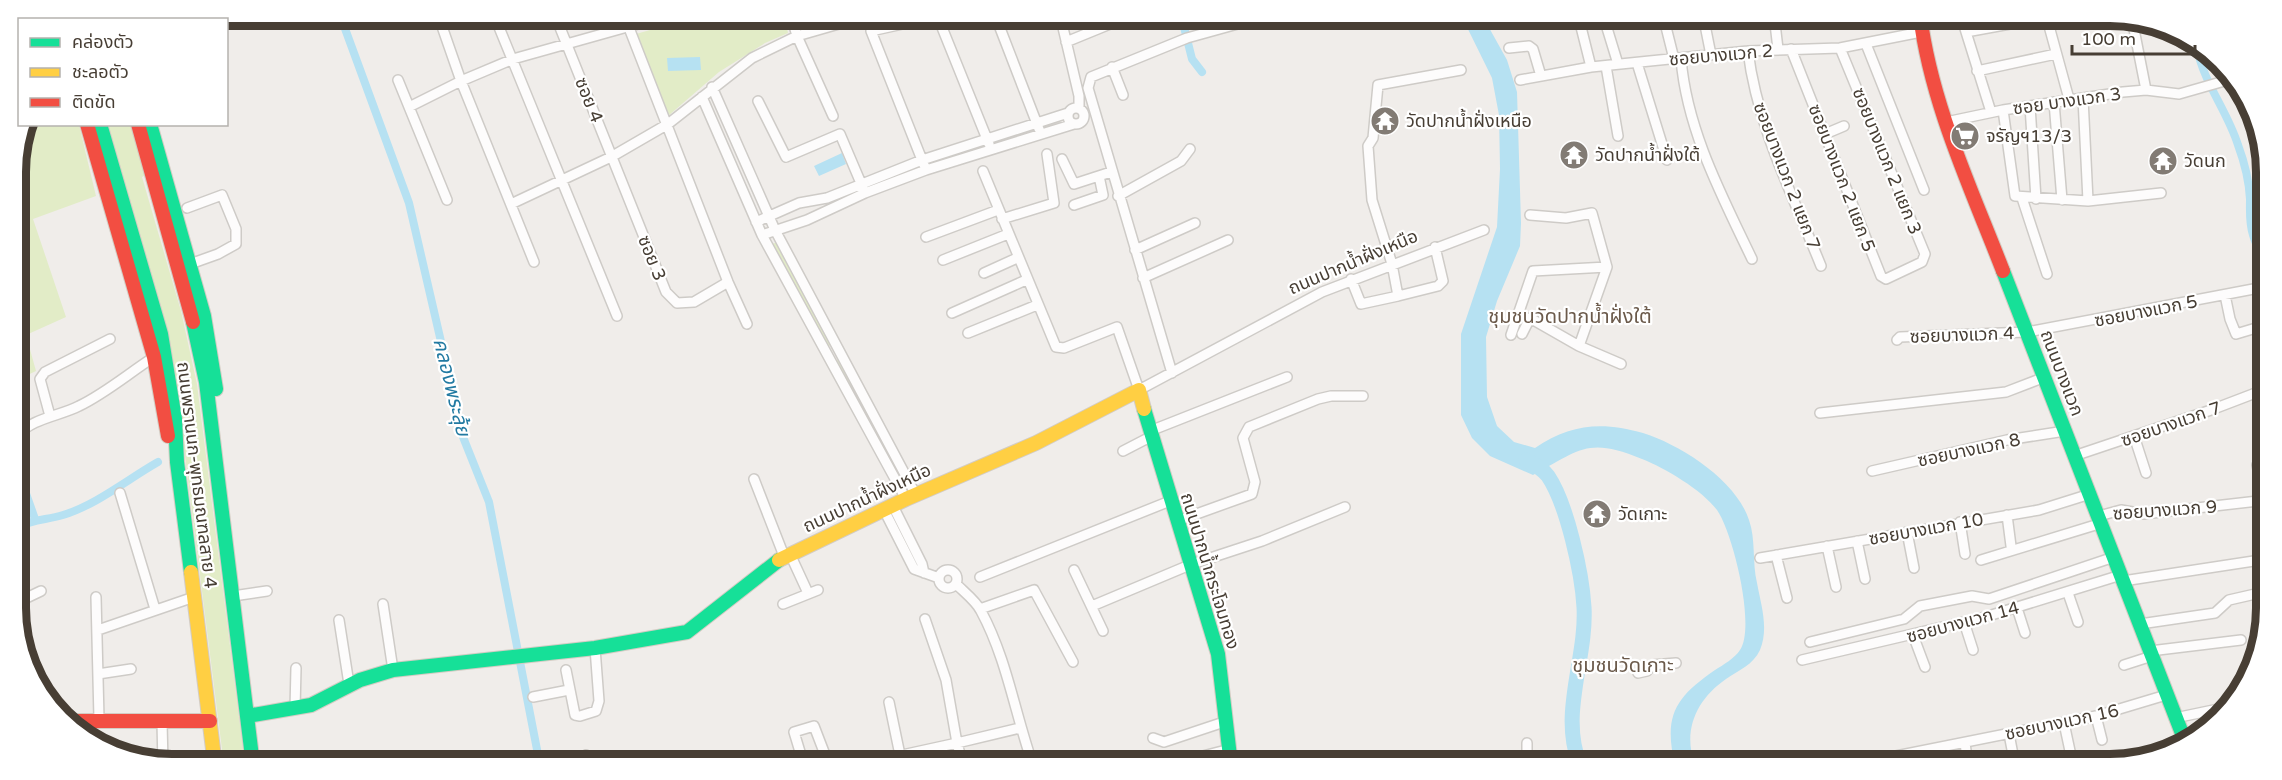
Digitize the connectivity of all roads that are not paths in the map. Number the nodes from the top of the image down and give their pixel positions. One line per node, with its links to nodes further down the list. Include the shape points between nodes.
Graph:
1 (442, 26): 49 (street)
2 (499, 26): 37 (street)
3 (559, 26): 28 (street, ซอย 4)
4 (633, 26): 23 (street)
5 (794, 26): 26 (street)
6 (826, 26): 26 (street)
7 (892, 26): 84 (street, via 871,31)
8 (943, 26): 78 (street)
9 (999, 26): 67 (street)
10 (1062, 26): 27 (street)
11 (1100, 26): 27 (street)
12 (1230, 26): 42 (street, via 1182,39)
13 (1581, 26): 43 (street)
14 (1606, 26): 40 (street)
15 (1666, 26): 38 (street)
16 (1704, 26): 36 (street)
17 (1775, 26): 32 (street)
18 (1909, 26): 29 (street, ซอยบางแวก 2)
19 (1922, 26): 66 (main road, ถนนบางแวก)
20 (1964, 26): 25 (street)
21 (1996, 26): 25 (street)
22 (2049, 26): 35 (street)
23 (630, 27): 28 (street); 68 (street)
24 (2134, 28): 52 (street)
25 (1966, 32): 45 (street)
26 (797, 36): 51 (street, via 752,58); 65 (street)
27 (1066, 42): 61 (street)
28 (566, 43): 37 (street); 82 (street, ซอย 4)
29 (1866, 44): 31 (street, ซอยบางแวก 2); 92 (street)
30 (1509, 48): 46 (street, via 1529,46)
31 (1840, 48): 33 (street, ซอยบางแวก 2); 128 (street, ซอยบางแวก 2 แยก 3, via 1925,254 1922,262)
32 (1778, 49): 33 (street, ซอยบางแวก 2); 34 (street, ซอยบางแวก 2)
33 (1791, 49): 76 (street, ซอยบางแวก 2 แยก 5)
34 (1748, 51): 36 (street, ซอยบางแวก 2); 126 (street, ซอยบางแวก 2 แยก 7, via 1771,143)
35 (2056, 54): 45 (street); 56 (street)
36 (1711, 55): 38 (street, ซอยบางแวก 2)
37 (513, 59): 49 (street); 90 (street)
38 (1677, 59): 39 (street, ซอยบางแวก 2); 121 (street, via 1698,138)
39 (1637, 63): 40 (street, ซอยบางแวก 2); 85 (street)
40 (1618, 64): 41 (street, ซอยบางแวก 2)
41 (1606, 66): 43 (street, ซอยบางแวก 2); 77 (street)
42 (1112, 67): 53 (street); 88 (street, via 1091,77 1088,88)
43 (1591, 67): 46 (street, ซอยบางแวก 2)
44 (1461, 70): 125 (street, via 1378,86 1373,138 1368,146 1371,200)
45 (1977, 71): 63 (street)
46 (1541, 76): 48 (street, ซอยบางแวก 2)
47 (398, 80): 60 (street)
48 (1520, 80)
49 (461, 81): 60 (street); 102 (street)
50 (2225, 82): 52 (street, ซอย บางแวก 3, via 2188,92)
51 (712, 87): 54 (street); 108 (street)
52 (2146, 90): 55 (street, ซอย บางแวก 3)
53 (1123, 95)
54 (702, 97): 68 (street); 110 (street)
55 (2083, 98): 56 (street, ซอย บางแวก 3); 101 (street)
56 (2069, 99): 58 (street, ซอย บางแวก 3)
57 (758, 101): 91 (street, via 786,157 840,134)
58 (2054, 102): 59 (street, ซอย บางแวก 3); 100 (street)
59 (2030, 106): 62 (street, ซอย บางแวก 3); 98 (street)
60 (409, 107): 99 (street)
61 (1079, 108): 64 (street); 69 (street, via 1084,120)
62 (2003, 110): 63 (street, ซอย บางแวก 3); 97 (street, via 2012,190)
63 (1991, 112): 66 (street, ซอย บางแวก 3)
64 (1068, 113): 67 (street); 69 (street)
65 (833, 116)
66 (1946, 122): 143 (main road, ถนนบางแวก)
67 (1037, 123): 75 (street); 78 (street)
68 (668, 124): 82 (street); 134 (street)
69 (1074, 124): 75 (street)
70 (88, 126): 152 (main road)
71 (101, 126): 169 (main road, ถนนพรานนก-พุทธมณฑลสาย 4, via 164,357 177,427)
72 (139, 126): 162 (main road, ถนนพรานนก-พุทธมณฑลสาย 4, via 197,337)
73 (151, 126): 124 (main road)
74 (1844, 126): 76 (street)
75 (1041, 134): 80 (street)
76 (1825, 134): 128 (street, ซอยบางแวก 2 แยก 5, via 1881,276 1887,279)
77 (1618, 136)
78 (987, 139): 80 (street); 84 (street)
79 (1190, 149): 95 (street, via 1181,161)
80 (991, 150): 86 (street)
81 (1047, 154): 109 (street, via 1054,203)
82 (611, 157): 90 (street); 134 (street, ซอย 3, via 666,292 677,303 694,302)
83 (1062, 159): 89 (street, via 1074,184)
84 (922, 160): 86 (street); 91 (street)
85 (1667, 160)
86 (926, 170): 93 (street)
87 (983, 171): 106 (street)
88 (1111, 172): 89 (street); 95 (street)
89 (1099, 176): 103 (street, via 1103,195)
90 (561, 178): 102 (street); 140 (street)
91 (860, 183): 93 (street); 96 (street)
92 (1924, 190)
93 (865, 193): 105 (street)
94 (2161, 193): 101 (street)
95 (1118, 196): 119 (street)
96 (827, 198): 105 (street); 108 (street)
97 (2022, 198): 98 (street); 130 (street)
98 (2036, 199): 100 (street)
99 (447, 200)
100 (2062, 200): 101 (street)
101 (2088, 201)
102 (511, 204): 123 (street)
103 (1074, 205)
104 (187, 208): 124 (street, via 222,195 236,229 236,244 230,249)
105 (831, 208): 112 (street)
106 (998, 210): 109 (street); 116 (street)
107 (1530, 214): 127 (street, via 1566,218 1592,213)
108 (770, 216): 110 (street); 112 (street)
109 (1002, 219): 114 (street)
110 (756, 222): 115 (street)
111 (1195, 223): 119 (street)
112 (776, 230): 115 (street); 150 (street)
113 (1484, 230): 118 (street, ถนนปากน้ำฝั่งเหนือ)
114 (1008, 234): 120 (street); 122 (street)
115 (762, 235): 151 (street)
116 (926, 237)
117 (1228, 240): 131 (street)
118 (1435, 247): 125 (street, ถนนปากน้ำฝั่งเหนือ); 137 (street, via 1443,281 1438,286)
119 (1134, 250): 131 (street)
120 (1017, 258): 129 (street); 133 (street)
121 (1752, 258)
122 (943, 260)
123 (534, 262)
124 (190, 264): 162 (main road, via 214,368)
125 (1392, 264): 132 (street, ถนนปากน้ำฝั่งเหนือ); 137 (street)
126 (1821, 266)
127 (1606, 267): 146 (street, via 1533,272); 149 (street)
128 (1911, 268)
129 (984, 273)
130 (2047, 274)
131 (1143, 278): 154 (street)
132 (1351, 279): 137 (street, via 1360,304); 154 (street, ถนนปากน้ำฝั่งเหนือ)
133 (1026, 280): 138 (street); 139 (street)
134 (728, 282): 141 (street)
135 (2256, 289): 136 (street, ซอยบางแวก 5)
136 (2225, 295): 142 (street, via 2236,334); 143 (street, ซอยบางแวก 5)
137 (1398, 296)
138 (1037, 305): 144 (street); 157 (street, via 1058,348 1119,328)
139 (952, 313)
140 (617, 316)
141 (747, 324)
142 (2256, 328)
143 (2027, 332): 148 (street, ซอยบางแวก 4); 156 (main road, ถนนบางแวก)
144 (968, 333)
145 (1522, 334): 149 (street, via 1530,318)
146 (1511, 335)
147 (110, 339): 161 (street, via 45,372 40,379)
148 (1897, 340)
149 (1579, 346): 153 (street)
150 (840, 349): 151 (street); 177 (street)
151 (830, 355): 177 (street)
152 (154, 357): 161 (street, via 80,406); 169 (main road, via 167,431)
153 (1621, 364)
154 (1172, 373): 157 (street, ถนนปากน้ำฝั่งเหนือ)
155 (1287, 376): 165 (street)
156 (2045, 377): 160 (street, via 2006,392); 164 (main road, ถนนบางแวก)
157 (1139, 390): 165 (main road, ถนนปากน้ำกระโจมทอง); 177 (main road, ถนนปากน้ำฝั่งเหนือ, via 1036,443)
158 (2256, 393): 166 (street, ซอยบางแวก 7)
159 (1364, 396): 181 (street, via 1318,399 1249,427 1243,438 1255,482 1252,494)
160 (1820, 413)
161 (50, 416): 163 (street)
162 (213, 427): 205 (main road, ถนนพรานนก-พุทธมณฑลสาย 4)
163 (26, 428)
164 (2065, 431): 168 (main road, ถนนบางแวก); 170 (street, ซอยบางแวก 8)
165 (1151, 433): 167 (street); 175 (main road, ถนนปากน้ำกระโจมทอง)
166 (2134, 436): 168 (street, ซอยบางแวก 7); 171 (street)
167 (1124, 451)
168 (2074, 456): 174 (main road, ถนนบางแวก)
169 (177, 462): 207 (main road, ถนนพรานนก-พุทธมณฑลสาย 4)
170 (1872, 471)
171 (2146, 473)
172 (754, 479): 188 (street)
173 (120, 494): 214 (street)
174 (2090, 494): 179 (street, ซอยบางแวก 10, via 2039,510); 180 (main road, ถนนบางแวก)
175 (1170, 501): 181 (main road, ถนนปากน้ำกระโจมทอง); 197 (street)
176 (2256, 501): 180 (street, ซอยบางแวก 9, via 2144,514 2121,510)
177 (900, 502): 188 (main road, ถนนปากน้ำฝั่งเหนือ); 215 (street, via 924,573 939,578 944,570 950,569 957,575 956,584)
178 (1345, 507): 194 (street)
179 (2007, 515): 182 (street, ซอยบางแวก 10); 186 (street)
180 (2100, 520): 190 (main road, ถนนบางแวก); 192 (street, ซอยบางแวก 9)
181 (1177, 521): 194 (main road, ถนนปากน้ำกระโจมทอง)
182 (1960, 522): 183 (street, ซอยบางแวก 10); 187 (street)
183 (1906, 532): 184 (street, ซอยบางแวก 10); 195 (street)
184 (1857, 541): 185 (street, ซอยบางแวก 10); 199 (street)
185 (1827, 546): 189 (street, ซอยบางแวก 10); 200 (street)
186 (2011, 546)
187 (1965, 554)
188 (787, 555): 211 (street, via 813,592); 227 (main road, ถนนปากน้ำฝั่งเหนือ, via 687,632)
189 (1776, 555): 191 (street, ซอยบางแวก 10); 209 (street)
190 (2114, 557): 198 (main road, ถนนบางแวก); 226 (street, via 1989,599 1962,597 1920,606 1904,619)
191 (1760, 558)
192 (1981, 561)
193 (2256, 561): 198 (street, ซอยบางแวก 14)
194 (1192, 564): 212 (street); 252 (main road, ถนนปากน้ำกระโจมทอง, via 1218,654)
195 (1914, 568)
196 (1074, 570): 212 (street)
197 (980, 577)
198 (2122, 578): 203 (street, ซอยบางแวก 14); 220 (main road, ถนนบางแวก)
199 (1865, 579)
200 (1836, 587)
201 (41, 591): 208 (street)
202 (267, 591): 205 (street)
203 (2068, 593): 213 (street, ซอยบางแวก 14); 219 (street)
204 (2256, 594): 220 (street, via 2229,600 2215,613)
205 (233, 596): 248 (main road, ถนนพรานนก-พุทธมณฑลสาย 4)
206 (96, 597): 221 (street)
207 (194, 597): 214 (street); 251 (main road, ถนนพรานนก-พุทธมณฑลสาย 4)
208 (26, 598)
209 (1787, 598)
210 (383, 604): 237 (street)
211 (783, 604)
212 (1092, 606): 222 (street)
213 (2017, 608): 218 (street, ซอยบางแวก 14); 223 (street)
214 (155, 609): 221 (street)
215 (980, 609): 231 (street, via 1034,590); 256 (street, via 1008,674)
216 (925, 619): 263 (street, via 946,680)
217 (339, 620): 241 (street)
218 (1964, 622): 224 (street, ซอยบางแวก 14); 228 (street)
219 (2078, 622)
220 (2140, 624): 229 (main road, ถนนบางแวก)
221 (98, 630): 240 (street)
222 (1103, 631)
223 (2025, 633)
224 (1913, 635): 230 (street, ซอยบางแวก 14); 234 (street)
225 (2241, 640): 229 (street)
226 (1810, 642)
227 (595, 648): 237 (main road, ถนนปากน้ำฝั่งเหนือ); 242 (street, via 599,707 580,717 575,715)
228 (1973, 650)
229 (2151, 654): 233 (street); 243 (main road, ถนนบางแวก)
230 (1802, 660)
231 (1073, 662)
232 (1676, 663): 239 (street, via 1652,665)
233 (2124, 665)
234 (1924, 667)
235 (131, 669): 240 (street)
236 (296, 669): 246 (street)
237 (393, 670): 241 (main road, ถนนปากน้ำฝั่งเหนือ)
238 (566, 670): 242 (street)
239 (1638, 673)
240 (98, 674): 255 (street)
241 (349, 684): 246 (main road, ถนนปากน้ำฝั่งเหนือ, via 311,705)
242 (569, 690): 244 (street)
243 (2166, 695): 249 (street, ซอยบางแวก 16); 250 (main road, ถนนบางแวก)
244 (533, 698)
245 (890, 702): 270 (street)
246 (295, 709): 248 (main road, ถนนปากน้ำฝั่งเหนือ)
247 (2216, 709): 250 (street)
248 (247, 716): 267 (main road, ถนนพรานนก-พุทธมณฑลสาย 4)
249 (2096, 716): 254 (street, ซอยบางแวก 16); 260 (street)
250 (2175, 718): 258 (main road, ถนนบางแวก)
251 (210, 721): 253 (main road); 266 (main road, ถนนพรานนก-พุทธมณฑลสาย 4)
252 (1227, 721): 259 (street, via 1164,742); 264 (main road, ถนนปากน้ำกระโจมทอง)
253 (162, 722): 255 (main road); 265 (street)
254 (2064, 723): 257 (street, ซอยบางแวก 16); 280 (street)
255 (90, 724)
256 (1020, 728): 263 (street); 273 (street)
257 (2010, 734): 262 (street, ซอยบางแวก 16); 279 (street)
258 (2182, 735)
259 (1153, 738)
260 (2102, 740)
261 (1527, 743): 276 (street)
262 (1965, 743): 277 (street, ซอยบางแวก 16); 278 (street)
263 (957, 744): 271 (street); 272 (street)
264 (1230, 749): 274 (street); 275 (main road, ถนนปากน้ำกระโจมทอง)
265 (163, 754)
266 (213, 754)
267 (252, 754)
268 (801, 754): 269 (street, via 794,732 814,726)
269 (824, 754)
270 (900, 754)
271 (905, 754)
272 (960, 754)
273 (1029, 754)
274 (1211, 754)
275 (1231, 754)
276 (1527, 754)
277 (1908, 754)
278 (1966, 754)
279 (2013, 754)
280 (2071, 754)

